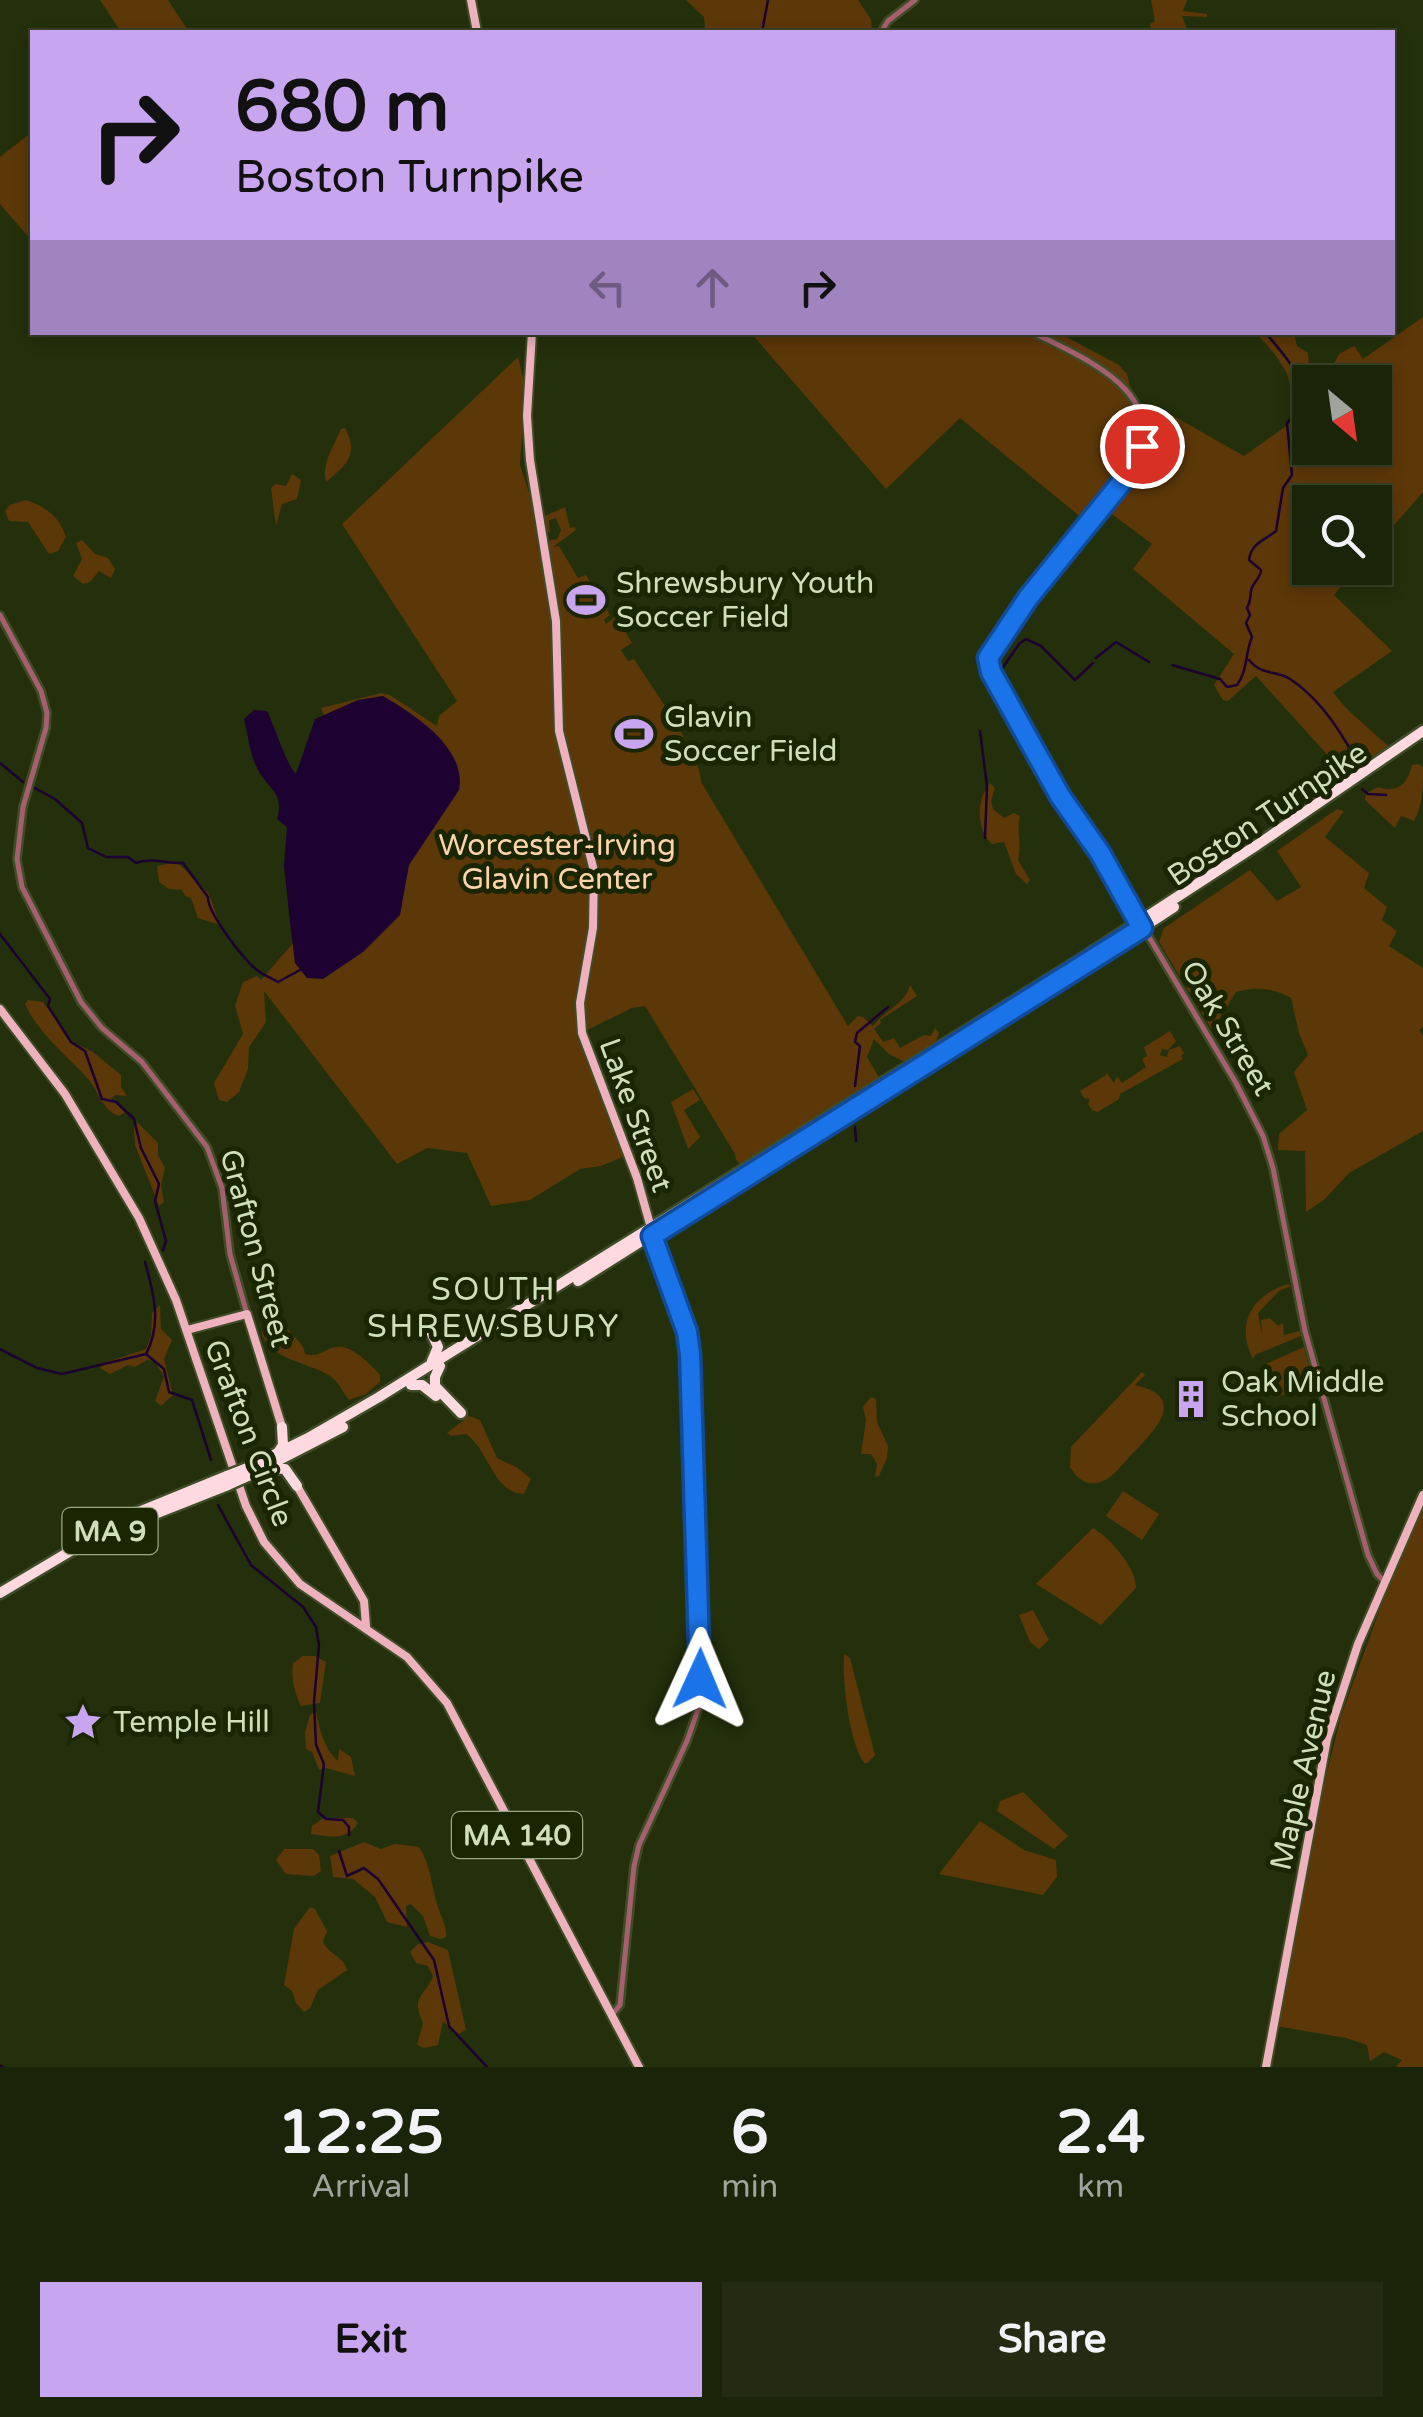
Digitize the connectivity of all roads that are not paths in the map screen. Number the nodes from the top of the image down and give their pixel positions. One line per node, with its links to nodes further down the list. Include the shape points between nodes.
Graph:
1 (470, 0): 3 (main road)
2 (916, 0): 4 (street)
3 (477, 30)
4 (883, 30)
5 (532, 335): 12 (main road, Lake Street, via 530,460 556,621 559,731 596,893 580,1004 583,1035)
6 (1038, 335): 10 (street, Oak Street, via 1121,380 1139,411 1142,446 1130,472 988,658 1056,790)
7 (0, 615): 13 (street, Grafton Street, via 47,713 23,808 17,859 22,887 81,1002 142,1062 207,1147 224,1194)
8 (1423, 731): 10 (highway, Boston Turnpike / MA 9)
9 (1423, 739): 10 (highway, Boston Turnpike / MA 9)
10 (1140, 925): 12 (highway, Boston Turnpike / MA 9); 28 (street, Oak Street, via 1269,1150 1314,1367 1368,1555)
11 (0, 1009): 14 (main road, MA 140, via 106,1157)
12 (652, 1231): 15 (highway, Boston Turnpike / MA 9); 16 (highway, Boston Turnpike / MA 9); 34 (street, Lake Street, via 690,1354 701,1701 639,1845 620,2005)
13 (247, 1314): 14 (main road, Grafton Circle); 19 (main road, Grafton Street)
14 (186, 1330): 32 (main road, Grafton Circle / MA 140, via 264,1542 300,1584)
15 (466, 1344): 17 (highway, Boston Turnpike / MA 9); 17 (highway, via 446,1344 426,1321 438,1350)
16 (440, 1366): 18 (highway, Boston Turnpike / MA 9); 18 (highway, via 435,1386 458,1415 430,1390)
17 (427, 1367): 20 (highway, Boston Turnpike / MA 9)
18 (411, 1384): 21 (highway, Boston Turnpike / MA 9)
19 (282, 1427): 20 (highway); 22 (highway)
20 (308, 1438): 22 (highway, Boston Turnpike / MA 9)
21 (300, 1450): 23 (highway, Boston Turnpike / MA 9); 26 (highway, via 292,1467)
22 (276, 1455): 24 (highway, Boston Turnpike / MA 9)
23 (266, 1468): 24 (highway, Boston Turnpike / MA 9); 26 (highway, via 285,1470)
24 (247, 1472): 25 (highway, Boston Turnpike / MA 9, bridge)
25 (228, 1481): 29 (highway, Boston Turnpike / MA 9, via 81,1537); 30 (highway, Boston Turnpike / MA 9, via 89,1540)
26 (297, 1486): 31 (main road)
27 (1423, 1495): 28 (main road, Maple Avenue)
28 (1385, 1582): 36 (main road, Maple Avenue, via 1326,1745)
29 (0, 1584)
30 (0, 1592)
31 (360, 1592): 32 (main road, via 358,1606); 33 (main road)
32 (343, 1614): 33 (main road, Grafton Circle / MA 140)
33 (366, 1626): 34 (main road, MA 140, via 407,1658 447,1703)
34 (611, 2016): 35 (main road, MA 140)
35 (639, 2067)
36 (1266, 2067)

